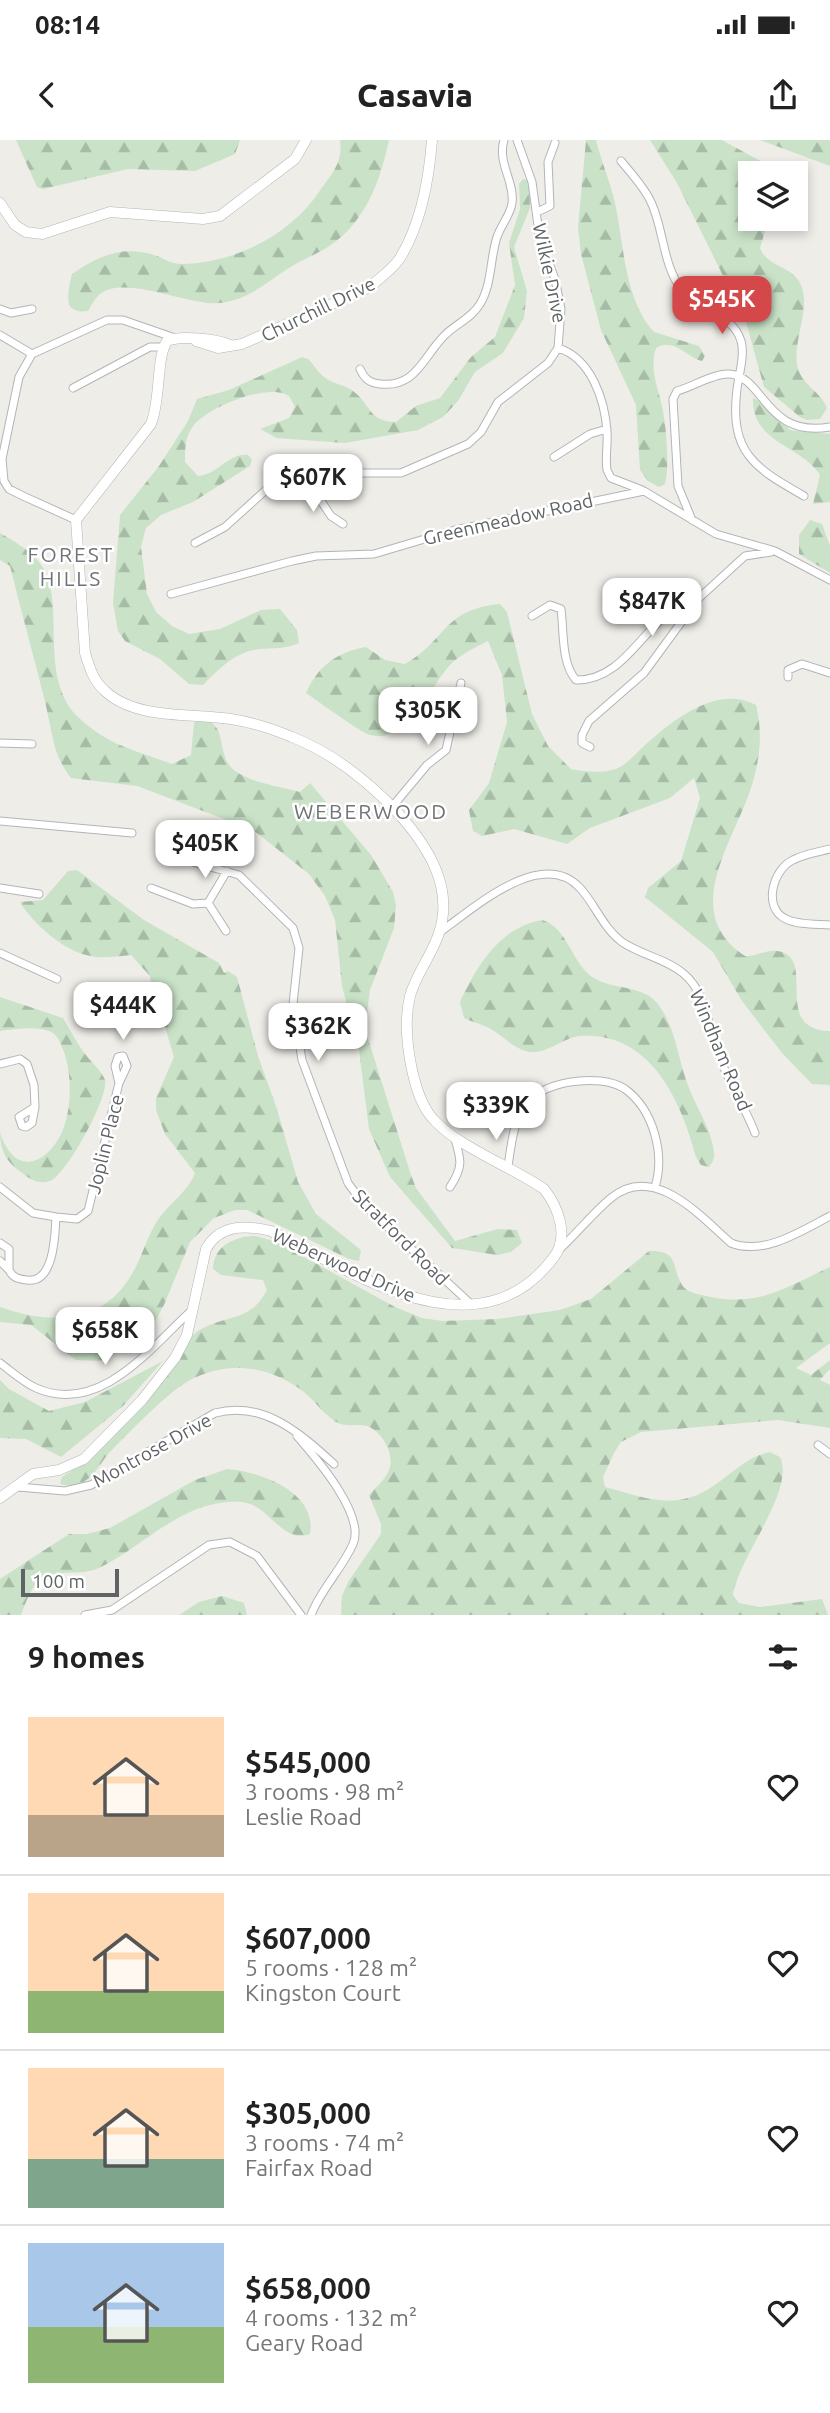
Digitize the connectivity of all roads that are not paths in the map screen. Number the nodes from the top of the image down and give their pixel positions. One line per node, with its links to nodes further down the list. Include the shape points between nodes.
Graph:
1 (306, 140): 7 (street, via 295,159 220,216 203,219 110,212 41,234 15,225)
2 (432, 140): 12 (street, Churchill Drive, via 426,188 411,234 386,274 358,293 242,344)
3 (504, 140): 16 (street, via 503,165 513,193 512,205 498,235 482,301 473,314 444,335 424,365 407,380 375,383)
4 (517, 140): 8 (street, Wilkie Drive)
5 (555, 144): 8 (street, via 548,162 550,206)
6 (621, 162): 17 (street, via 650,200 682,291 726,320 736,332 741,343)
7 (0, 203)
8 (537, 212): 14 (street, Wilkie Drive, via 540,240 561,309)
9 (0, 309): 10 (street, via 11,313)
10 (32, 309)
11 (0, 335): 15 (street)
12 (175, 338): 13 (street); 15 (street, via 122,320 107,320)
13 (163, 347): 18 (street, via 150,347); 25 (street, via 158,407 151,424)
14 (558, 348): 20 (street, via 573,352 584,362 604,408); 22 (street, Wilkie Drive, via 548,363 498,402 481,432 468,444 412,471 346,473)
15 (32, 354): 25 (street, via 19,377 1,473 9,489)
16 (360, 369)
17 (739, 376): 19 (street, via 785,422 801,429); 24 (street, via 737,424 745,452 759,470); 26 (street, via 726,373 677,391 673,399 678,486)
18 (73, 388)
19 (830, 428)
20 (607, 429): 21 (street, via 590,434); 23 (street, via 611,478)
21 (554, 457)
22 (307, 480): 27 (street, via 331,516); 28 (street, Wilkie Drive, via 290,475 278,479 225,527)
23 (644, 491): 26 (street); 31 (street, Greenmeadow Road, via 455,530 374,554 292,561)
24 (804, 496)
25 (76, 520): 40 (street, via 85,653 103,690 139,709 233,719 293,737 331,756)
26 (692, 521): 29 (street, via 734,540)
27 (343, 524)
28 (195, 543)
29 (775, 551): 30 (street); 32 (street, via 745,556)
30 (830, 580)
31 (171, 594)
32 (699, 598): 33 (street, via 669,612 613,668 588,680 576,680 566,661 561,609 550,605); 39 (street, via 644,673 589,721 582,743)
33 (532, 616)
34 (830, 673): 35 (street, via 802,664 788,670)
35 (788, 677)
36 (461, 684): 40 (street, via 446,750)
37 (0, 743): 38 (street)
38 (32, 744)
39 (590, 747)
40 (392, 807): 52 (street, via 429,850 441,881)
41 (0, 821): 42 (street)
42 (132, 833)
43 (830, 849): 50 (street, via 790,861 779,874 772,899 783,919)
44 (182, 859): 45 (street, Stratford Road)
45 (227, 871): 49 (street); 70 (street, Stratford Road, via 250,883 297,937 293,1004 302,1060 348,1184 365,1206)
46 (0, 888): 48 (street)
47 (151, 888): 49 (street, via 193,904)
48 (39, 894)
49 (208, 903): 51 (street)
50 (830, 925)
51 (226, 931)
52 (440, 933): 58 (street, Windham Road, via 510,883 553,875 573,881 613,934 682,972 694,984 719,1057); 59 (street, via 410,997 408,1049 421,1100 435,1122)
53 (0, 953): 54 (street)
54 (57, 979)
55 (0, 1063): 57 (street, via 20,1059 27,1064)
56 (120, 1083): 65 (street, Joplin Place, via 88,1212 77,1219)
57 (35, 1107)
58 (755, 1133)
59 (454, 1136): 60 (street); 62 (street, via 461,1172)
60 (508, 1166): 63 (street, via 512,1135 523,1107 536,1093 548,1086 605,1083 632,1095 653,1130 660,1154); 67 (street, via 544,1189 554,1202)
61 (0, 1187): 65 (street, via 33,1213)
62 (450, 1187)
63 (654, 1187): 64 (street, via 666,1191 740,1247 767,1244); 67 (street, via 613,1196)
64 (830, 1216)
65 (56, 1217): 69 (street, via 52,1250 41,1276 24,1280 14,1278)
66 (0, 1243): 69 (street, via 9,1249)
67 (561, 1248): 70 (street, Weberwood Drive, via 544,1270 514,1294)
68 (0, 1261): 69 (street)
69 (9, 1270)
70 (472, 1305): 71 (street, Weberwood Drive, via 445,1306 405,1296 271,1231 239,1227 212,1238)
71 (195, 1307): 72 (street, via 138,1363 80,1394 35,1388); 77 (street, Weberwood Drive, via 175,1358 142,1400 84,1459 33,1474)
72 (0, 1363)
73 (289, 1428): 76 (street, Montrose Drive); 77 (street, Montrose Drive, via 259,1412 228,1410 215,1413 91,1485 65,1491); 81 (street, via 347,1505 356,1528 352,1546)
74 (818, 1445): 75 (street)
75 (830, 1454)
76 (334, 1464)
77 (17, 1487): 78 (street)
78 (0, 1499)
79 (85, 1615): 80 (street, via 118,1607 209,1545 230,1542 257,1556)
80 (301, 1615)
81 (311, 1615)

